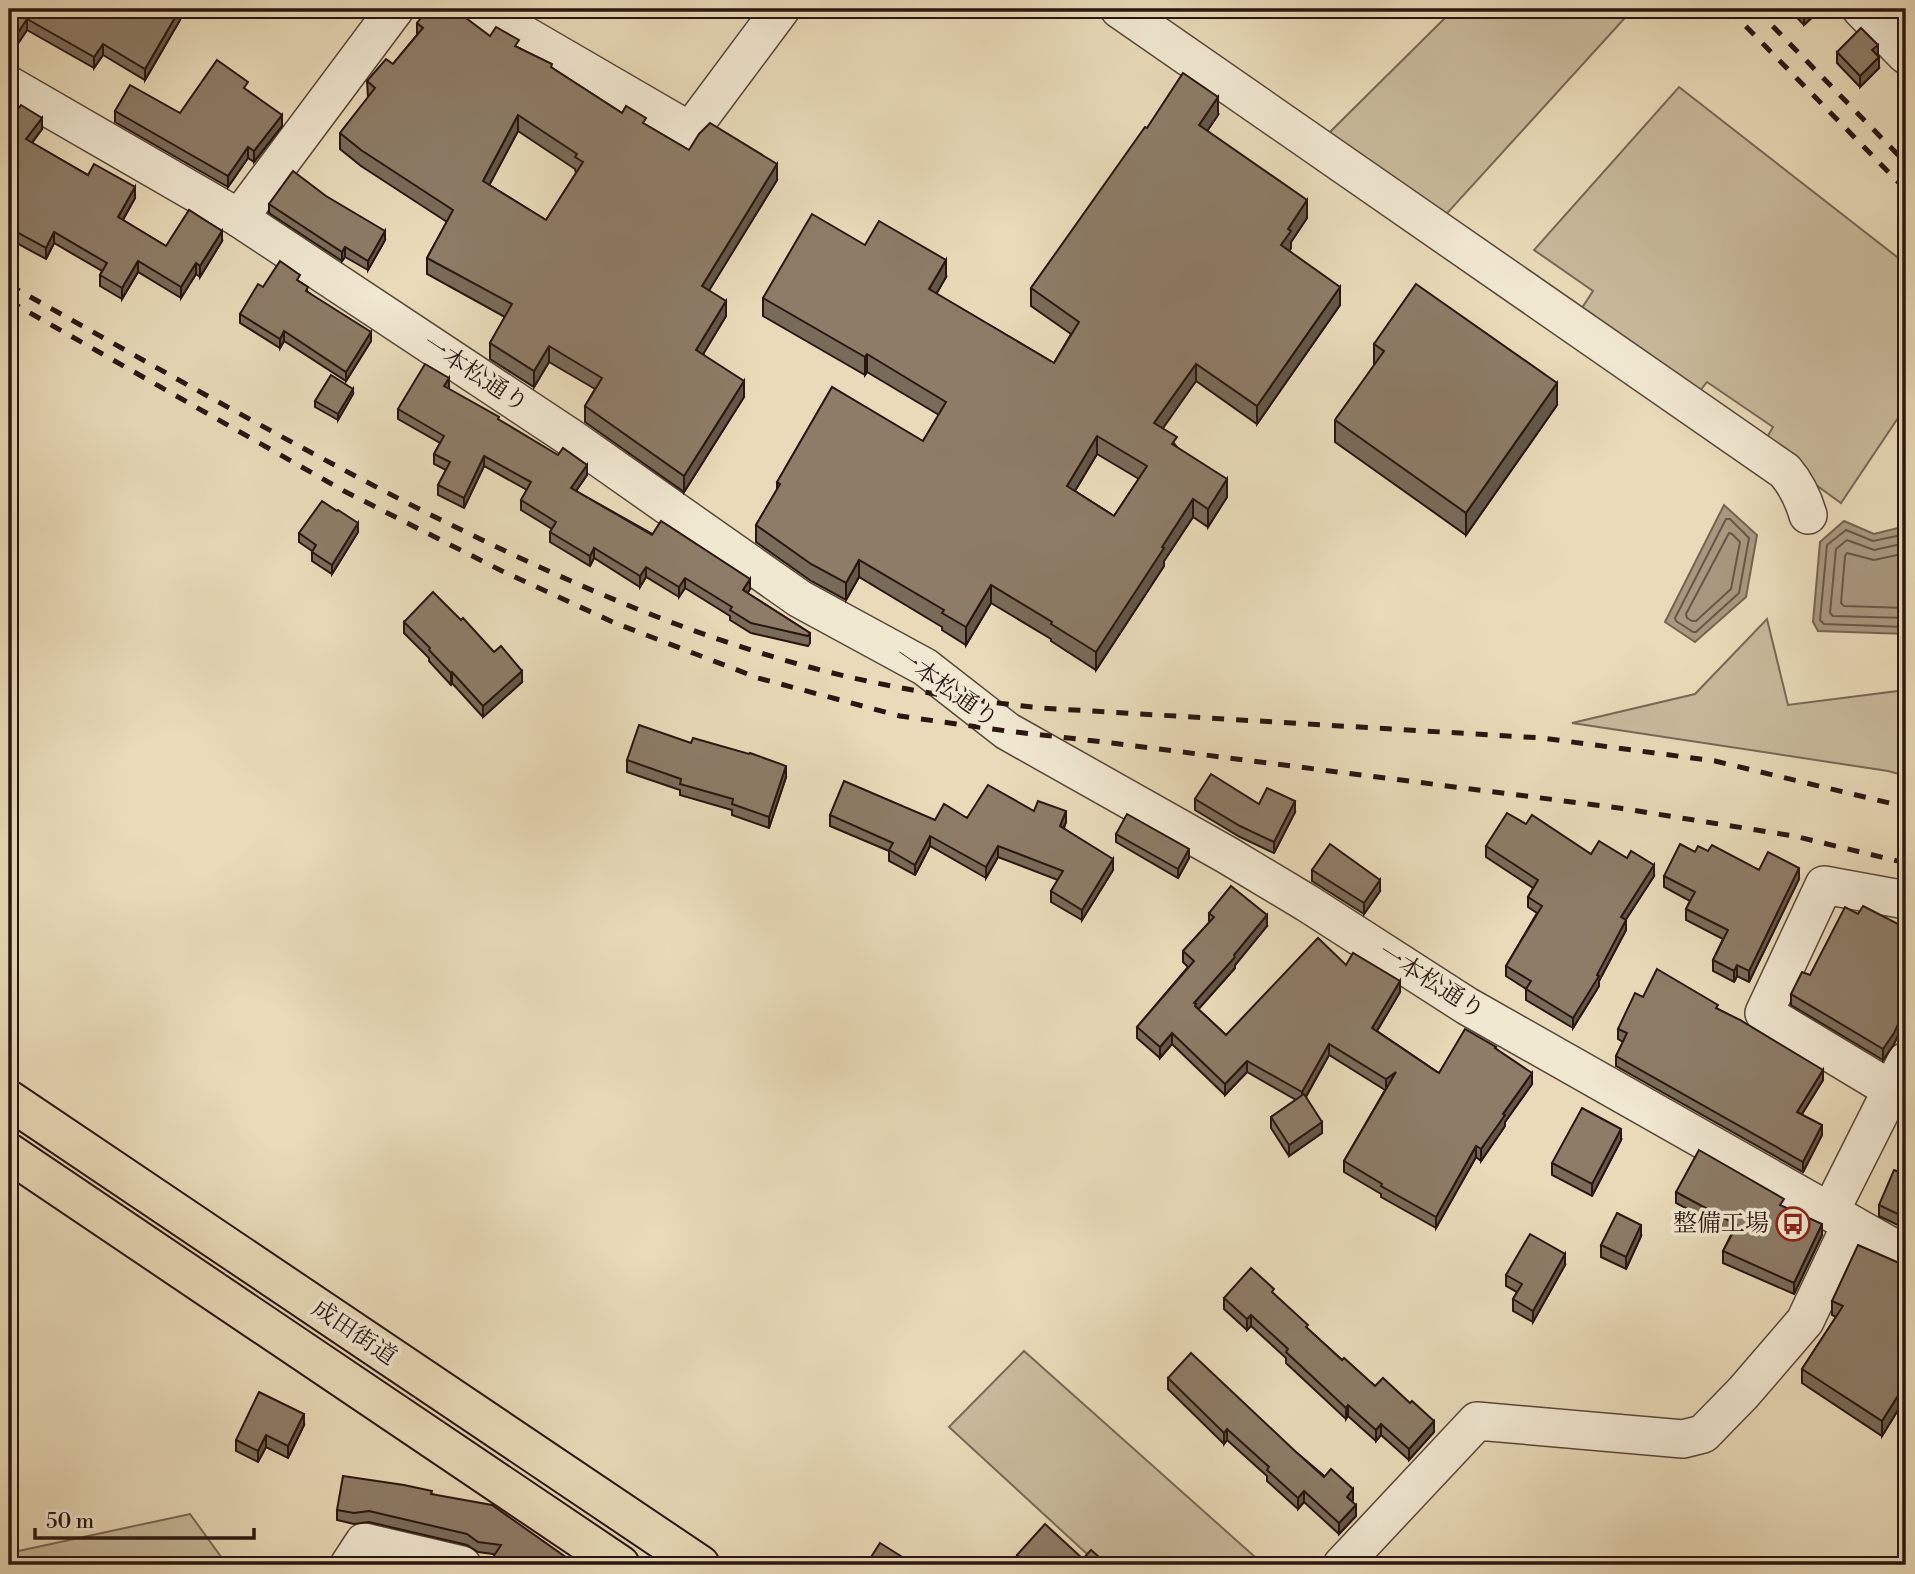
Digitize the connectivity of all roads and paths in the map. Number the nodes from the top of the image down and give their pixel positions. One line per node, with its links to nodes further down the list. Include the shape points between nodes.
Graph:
1 (395, 9): 8 (street)
2 (480, 9): 3 (street, via 690,131)
3 (781, 9)
4 (1119, 9): 9 (street, via 1785,471 1802,495)
5 (1861, 9): 6 (street)
6 (1906, 55)
7 (9, 85): 8 (street, 一本松通り)
8 (239, 218): 14 (street, 一本松通り, via 571,438 800,599 925,667 1007,731 1227,855 1467,1006)
9 (1808, 515)
10 (1906, 900): 11 (street, via 1824,885 1764,1013)
11 (1901, 1083): 14 (street)
12 (9, 1100): 19 (highway, 成田街道)
13 (9, 1153): 18 (highway, 成田街道)
14 (1841, 1218): 15 (street, 一本松通り); 20 (street, via 1805,1321 1703,1434 1683,1439 1477,1421)
15 (1906, 1255)
16 (349, 1565): 17 (street, via 365,1542)
17 (462, 1565)
18 (620, 1565)
19 (700, 1565)
20 (1342, 1565)

